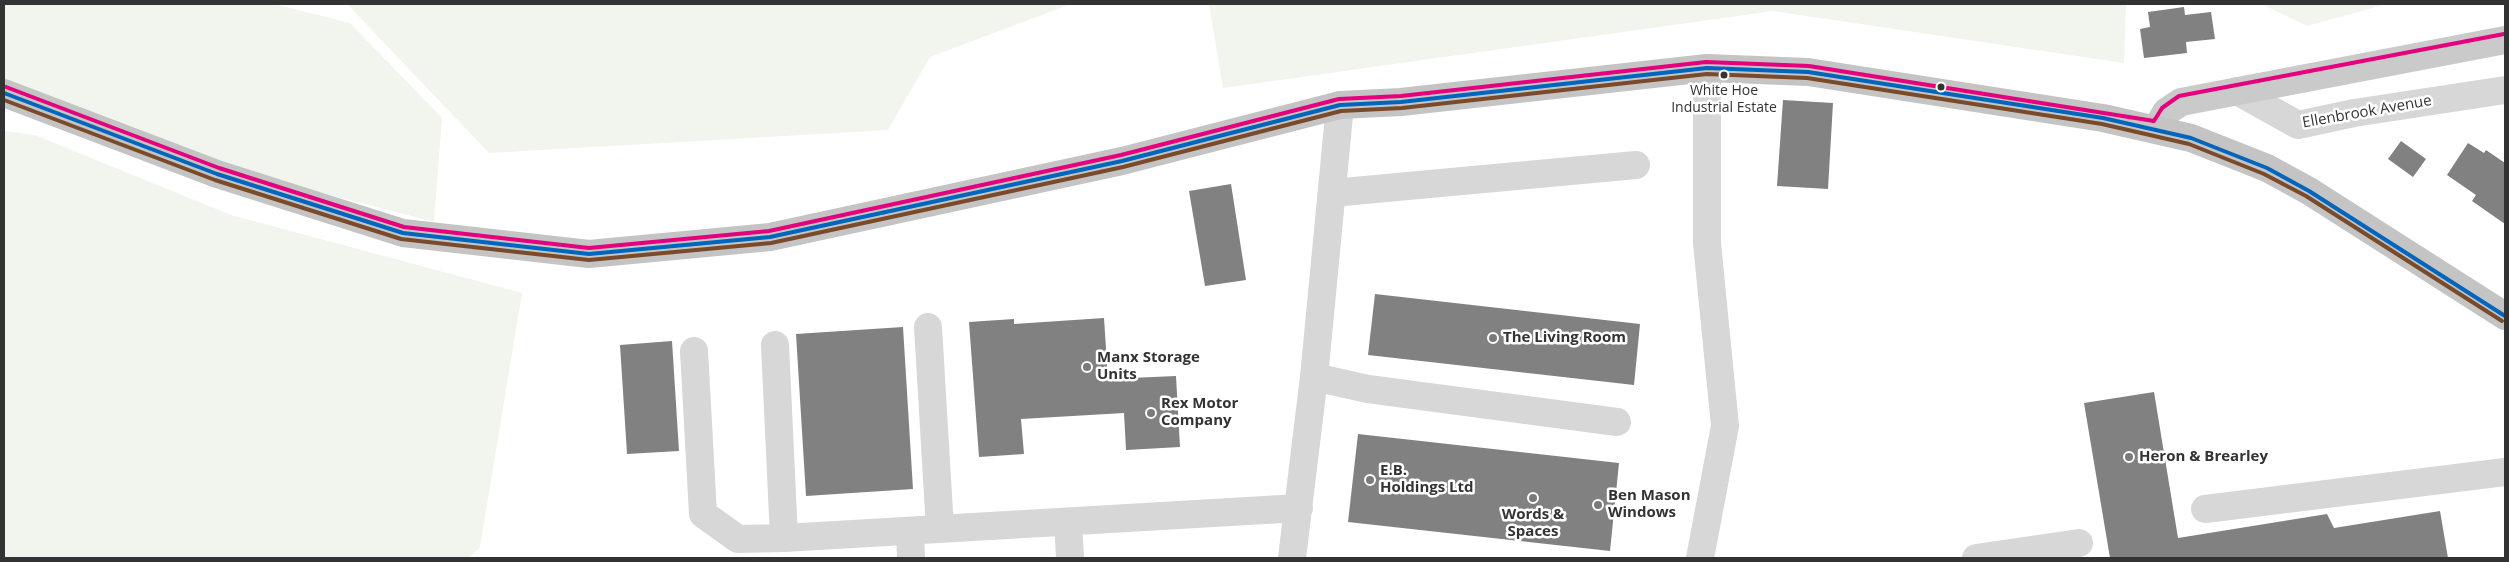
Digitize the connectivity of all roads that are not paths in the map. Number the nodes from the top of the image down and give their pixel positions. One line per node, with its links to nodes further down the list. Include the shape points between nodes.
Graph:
1 (2505, 40): 4 (main road)
2 (1706, 68): 6 (highway, via 1401,102); 7 (highway, via 1808,72); 27 (street, via 1707,243 1725,426)
3 (2505, 90): 4 (street, Ellenbrook Avenue, via 2298,125)
4 (2237, 91): 7 (main road, via 2181,102 2166,112)
5 (4, 93): 6 (highway, via 217,174 403,233 589,254 770,236 1122,161)
6 (1340, 105): 9 (street)
7 (2156, 128): 10 (highway, via 2208,144 2267,168 2309,191)
8 (1636, 165): 9 (street)
9 (1332, 193): 14 (street)
10 (2505, 316)
11 (928, 327): 20 (street)
12 (775, 345): 22 (street)
13 (694, 351): 22 (street, via 703,514 738,539)
14 (1314, 376): 15 (street, via 1368,388); 17 (street)
15 (1617, 422)
16 (2505, 472): 18 (street)
17 (1299, 508): 19 (street); 26 (street)
18 (2205, 509)
19 (1068, 522): 20 (street); 25 (street)
20 (940, 529): 21 (street)
21 (910, 531): 22 (street); 24 (street)
22 (784, 538)
23 (2078, 543): 28 (street)
24 (911, 558)
25 (1070, 558)
26 (1292, 558)
27 (1700, 558)
28 (1976, 558)

